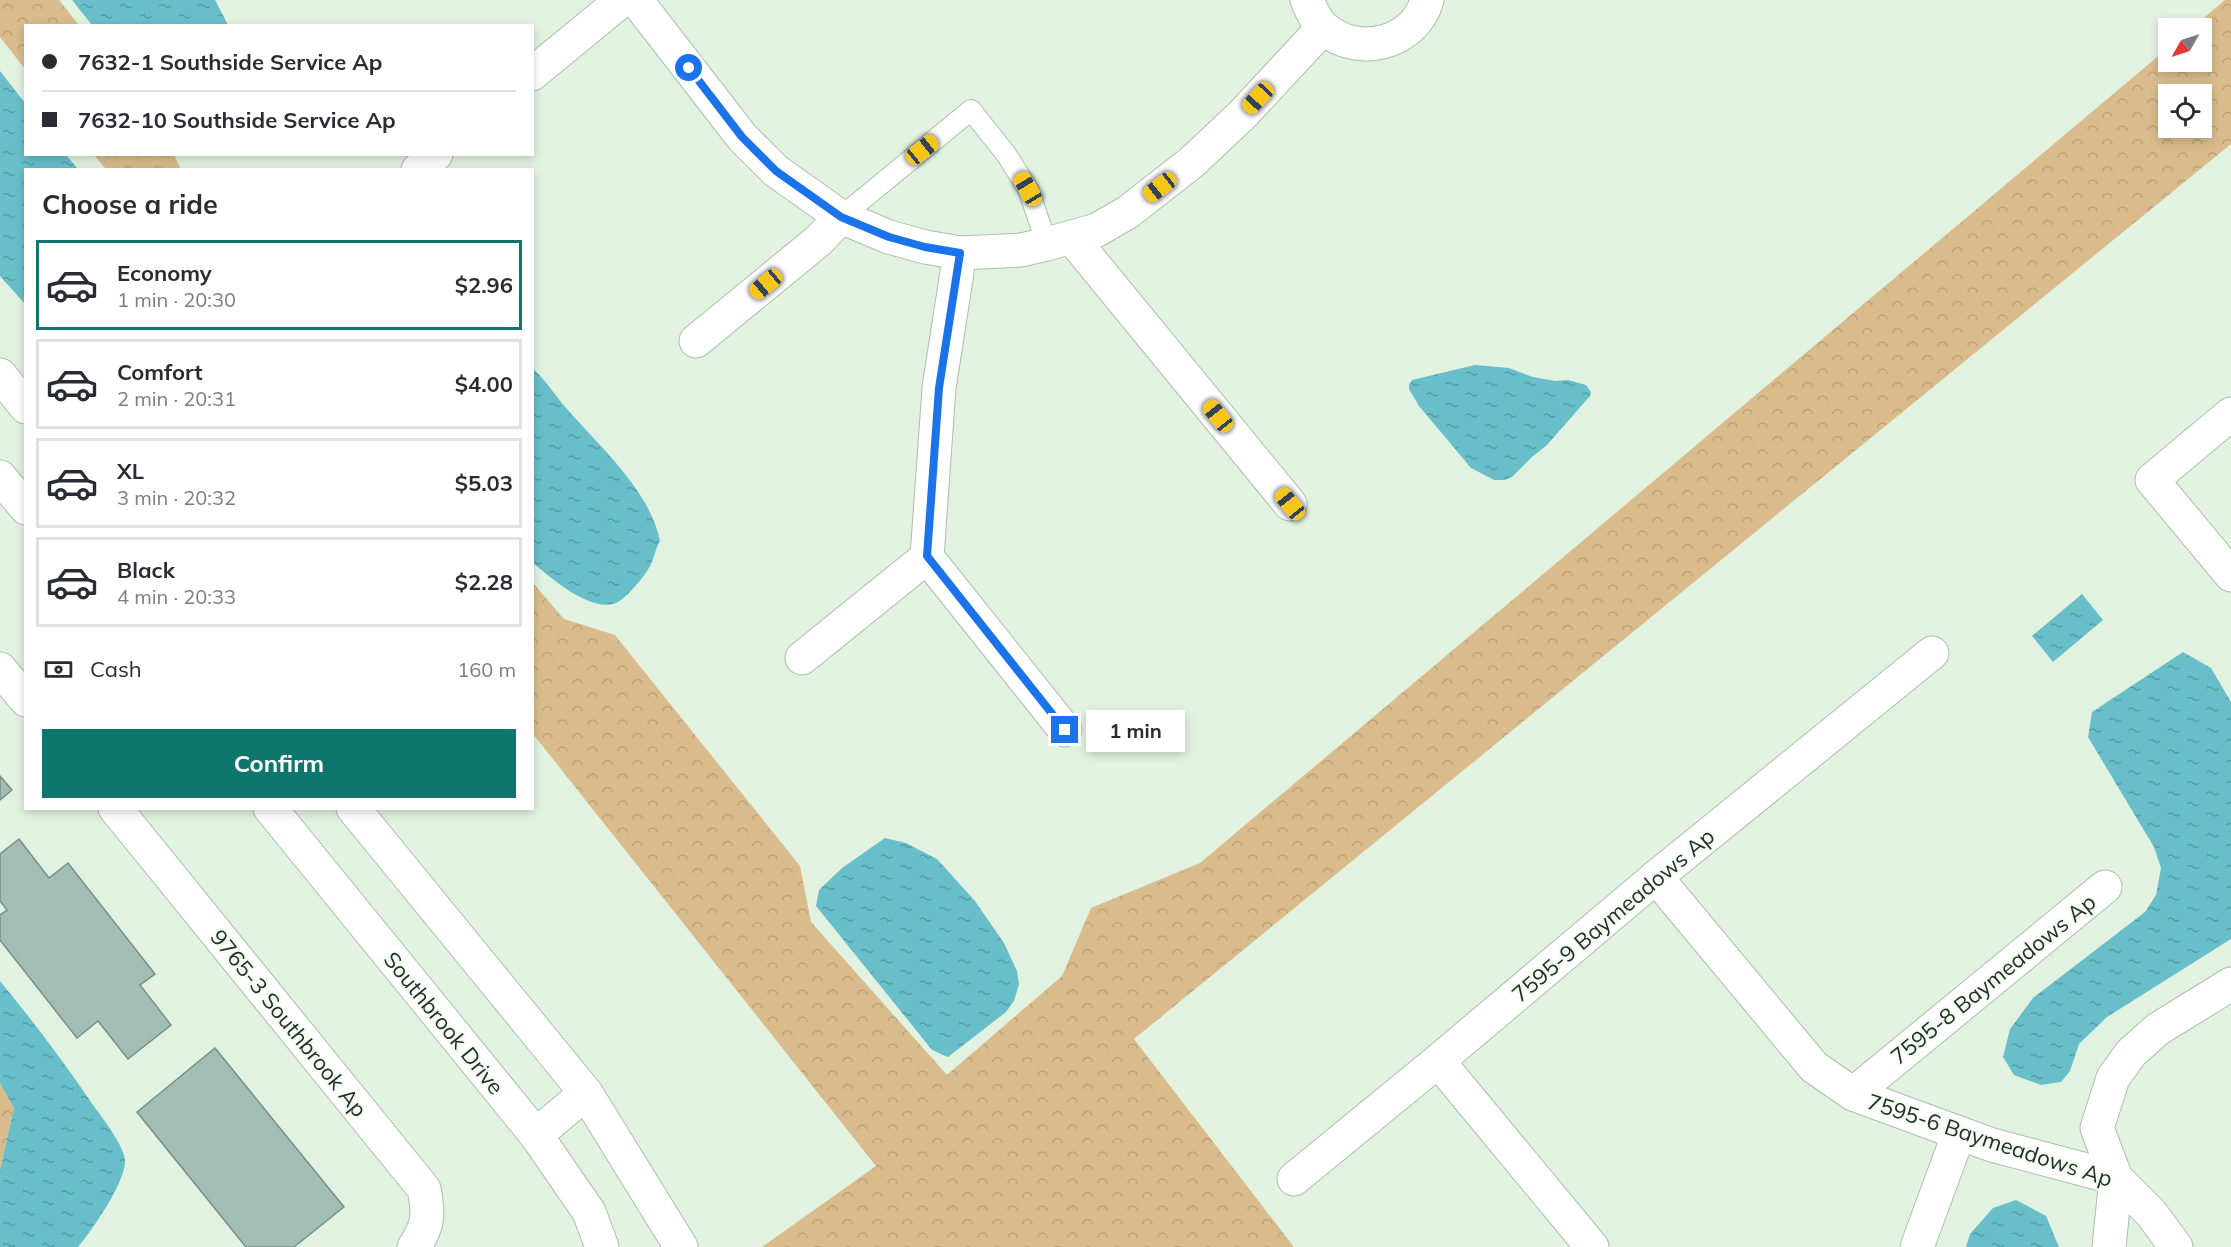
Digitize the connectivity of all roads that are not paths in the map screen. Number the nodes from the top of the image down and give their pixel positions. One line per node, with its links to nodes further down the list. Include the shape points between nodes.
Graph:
1 (622, 0): 6 (street)
2 (636, 0): 9 (street, via 742,137 776,171)
3 (1307, 0): 5 (street)
4 (1427, 0): 5 (street, via 1414,24 1380,44 1359,45)
5 (1323, 28): 10 (street, via 1192,162 1128,212 1097,230)
6 (534, 72)
7 (434, 156): 8 (street)
8 (420, 168)
9 (841, 217): 10 (lane, via 971,110 1006,154); 11 (street, via 889,237); 12 (street, via 818,241)
10 (1060, 241): 11 (street, via 1021,250); 17 (street)
11 (960, 253): 19 (street, via 939,388)
12 (696, 341)
13 (0, 375): 14 (street)
14 (24, 405)
15 (2231, 414): 20 (street, via 2152,480)
16 (0, 477): 18 (street)
17 (1290, 504)
18 (24, 506)
19 (927, 556): 22 (street); 25 (street)
20 (2231, 575)
21 (1932, 653): 29 (street, 7595-9 Baymeadows Ap)
22 (802, 658)
23 (0, 669): 24 (street)
24 (24, 698)
25 (1065, 730)
26 (118, 810): 39 (street, 9765-3 Southbrook Ap, via 424,1189 428,1213 424,1233)
27 (272, 810): 36 (street, Southbrook Drive)
28 (356, 810): 33 (street)
29 (1656, 877): 32 (street, 7595-9 Baymeadows Ap); 34 (street, 7595-6 Baymeadows Ap, via 1814,1067)
30 (2105, 887): 34 (street, 7595-8 Baymeadows Ap)
31 (2231, 984): 37 (street, via 2158,1029 2131,1053 2113,1078 2097,1128)
32 (1438, 1061): 38 (street, 7595-9 Baymeadows Ap); 42 (street)
33 (586, 1093): 36 (street); 41 (street)
34 (1853, 1094): 35 (street, 7595-6 Baymeadows Ap)
35 (1959, 1133): 37 (street, 7595-6 Baymeadows Ap); 43 (street)
36 (536, 1135): 40 (street, Southbrook Drive, via 589,1212)
37 (2115, 1178): 44 (street); 45 (street, 7595-6 Baymeadows Ap, via 2151,1213)
38 (1294, 1179)
39 (414, 1247)
40 (602, 1247)
41 (681, 1247)
42 (1592, 1247)
43 (1917, 1247)
44 (2109, 1247)
45 (2176, 1247)

